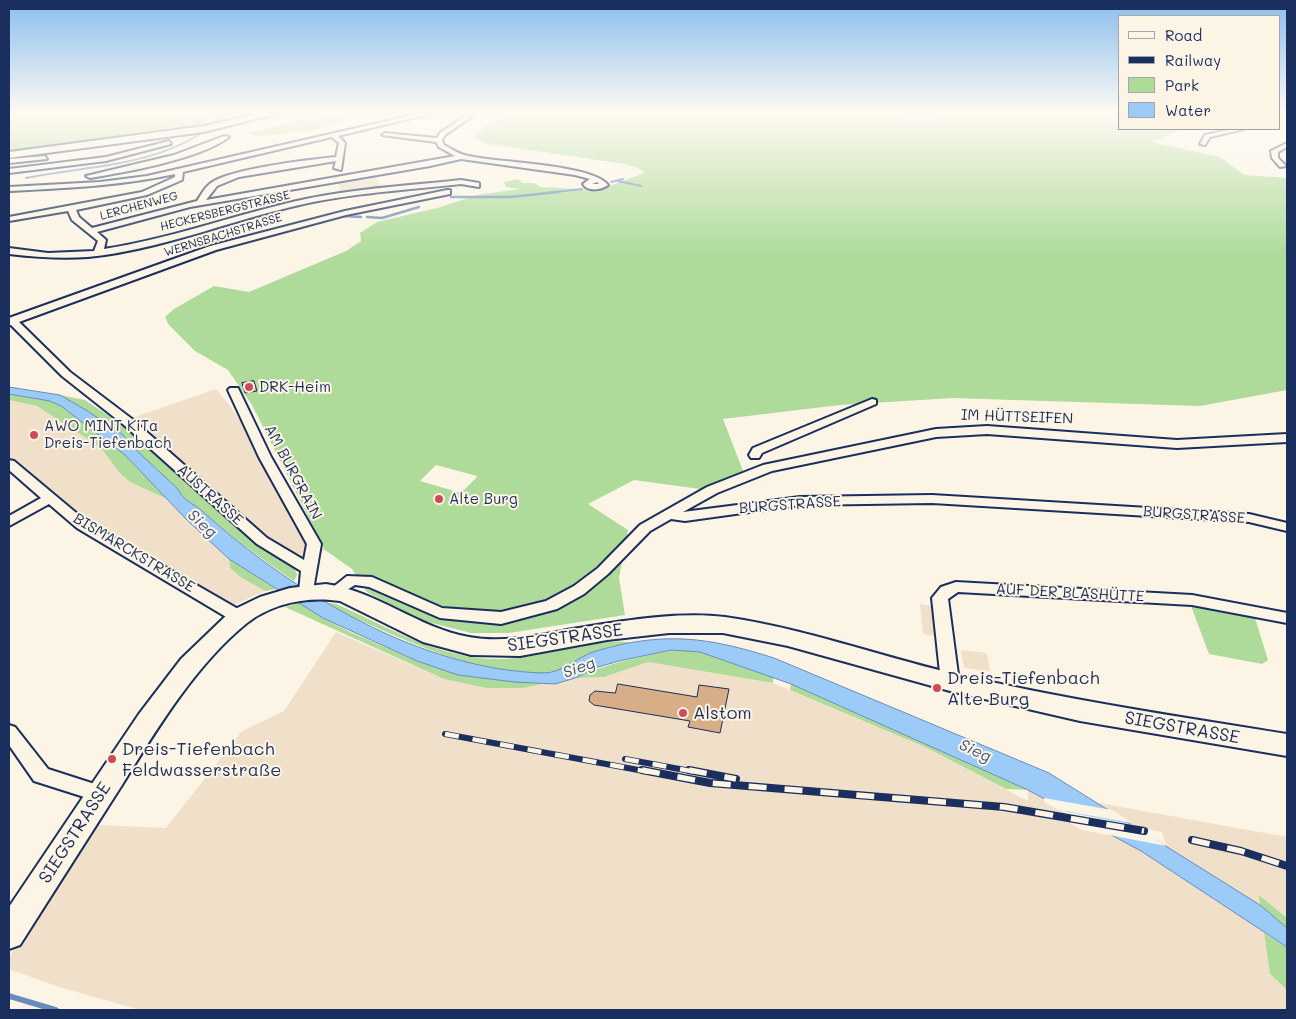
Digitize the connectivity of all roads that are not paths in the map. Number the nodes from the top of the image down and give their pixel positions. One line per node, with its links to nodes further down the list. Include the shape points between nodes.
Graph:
1 (65, 161): 10 (street)
2 (88, 161): 10 (street)
3 (159, 161): 17 (street, via 128,170)
4 (228, 161): 13 (street)
5 (322, 161): 20 (street, via 228,179 214,184)
6 (339, 161): 15 (street)
7 (442, 161): 15 (street, LERCHENWEG)
8 (491, 161): 14 (street)
9 (1277, 161): 11 (street)
10 (50, 166): 12 (street)
11 (1282, 166)
12 (9, 172)
13 (179, 172): 17 (street, via 122,182); 21 (street, via 179,178 174,182 148,192)
14 (592, 177)
15 (336, 178): 19 (street); 20 (street, LERCHENWEG)
16 (476, 185): 19 (street, HECKERSBERGSTRASSE, via 461,182)
17 (9, 188)
18 (451, 191): 26 (street, WERNSBACHSTRASSE, via 345,213 213,248)
19 (332, 196): 25 (street, HECKERSBERGSTRASSE)
20 (200, 203): 23 (street, LERCHENWEG)
21 (71, 207): 22 (street); 23 (street, via 75,218)
22 (9, 219)
23 (91, 231): 25 (street, via 102,240)
24 (9, 251): 25 (street, HECKERSBERGSTRASSE, via 43,256)
25 (98, 253)
26 (9, 321): 36 (street, AUSTRASSE, via 15,323 66,374 128,422)
27 (234, 390): 36 (street, AM BURGRAIN, via 265,458 314,544 311,564)
28 (872, 402): 31 (street, via 750,455)
29 (1287, 438): 31 (street, IM HÜTTSEIFEN, via 1177,444 987,430 936,433)
30 (9, 464): 32 (street, BISMARCKSTRASSE)
31 (768, 468): 33 (street, IM HÜTTSEIFEN, via 712,490)
32 (50, 498): 34 (street); 37 (street, BISMARCKSTRASSE, via 82,524)
33 (670, 515): 35 (street, BURGSTRASSE, via 685,517 800,501 932,499 1249,518); 36 (street, via 637,535 603,571 578,590 551,605 501,618 440,613 372,582 352,580)
34 (9, 522)
35 (1287, 527)
36 (317, 585): 37 (street, SIEGSTRASSE); 39 (street, SIEGSTRASSE, via 431,636 471,646 520,646 669,625 723,625 788,638)
37 (239, 617): 42 (street, SIEGSTRASSE, via 176,683)
38 (1287, 618): 39 (street, AUF DER BLASHÜTTE, via 1192,600 956,587 940,598)
39 (950, 682): 41 (street, SIEGSTRASSE, via 1080,710)
40 (9, 732): 42 (street, via 41,775)
41 (1287, 745)
42 (100, 794): 43 (street, SIEGSTRASSE)
43 (9, 934)

